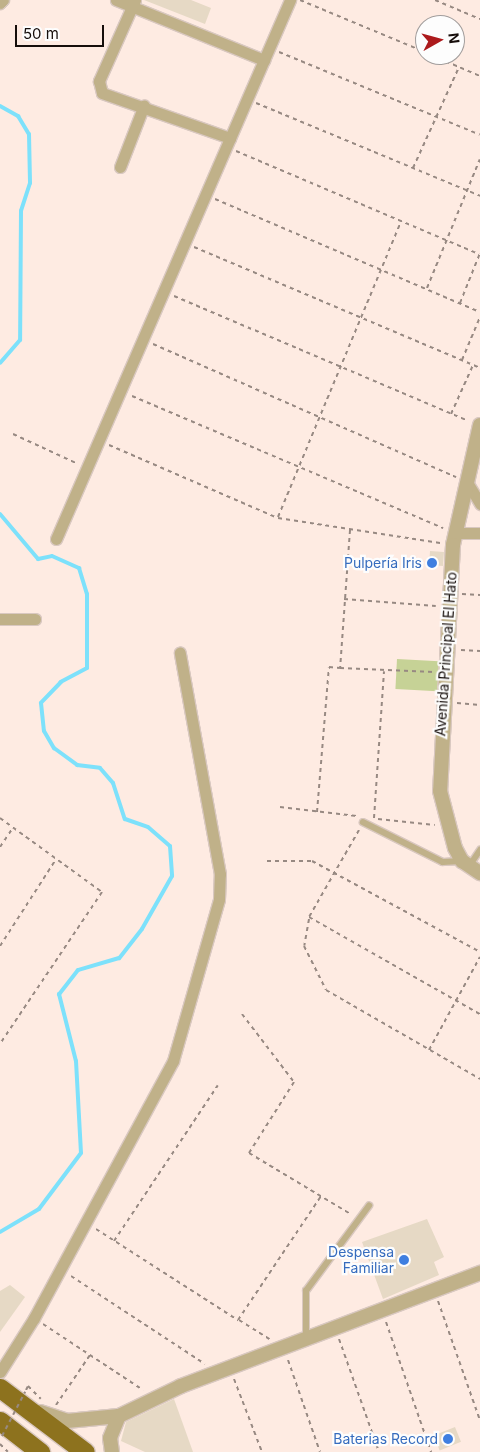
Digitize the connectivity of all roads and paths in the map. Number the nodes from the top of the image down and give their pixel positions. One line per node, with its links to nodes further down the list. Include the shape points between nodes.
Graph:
1 (3, 0): 6 (street)
2 (116, 0): 7 (street)
3 (290, 0): 9 (street)
4 (300, 0): 10 (path)
5 (435, 0): 8 (path)
6 (0, 3)
7 (134, 3): 11 (street); 16 (street, via 99,88)
8 (480, 19)
9 (270, 48): 11 (street); 17 (path)
10 (415, 48)
11 (264, 60): 15 (street)
12 (454, 65): 13 (path)
13 (459, 67): 14 (path); 17 (path)
14 (480, 76)
15 (247, 99): 19 (street); 22 (path)
16 (144, 105): 19 (street); 21 (street)
17 (437, 116): 18 (path); 22 (path)
18 (480, 135)
19 (228, 143): 24 (street); 26 (path)
20 (480, 159): 23 (path)
21 (120, 167)
22 (413, 168): 23 (path)
23 (467, 191): 25 (path); 27 (path)
24 (206, 195): 28 (street); 30 (path)
25 (480, 196)
26 (401, 221): 27 (path); 30 (path)
27 (446, 240): 29 (path); 31 (path)
28 (185, 243): 32 (street); 36 (path)
29 (480, 254): 33 (path)
30 (381, 268): 31 (path); 36 (path)
31 (427, 288): 33 (path)
32 (164, 292): 37 (street); 40 (path)
33 (460, 303): 34 (path)
34 (480, 312)
35 (480, 317): 38 (path)
36 (361, 318): 38 (path); 40 (path)
37 (143, 340): 42 (street); 44 (path)
38 (462, 360): 39 (path)
39 (473, 365): 41 (path); 43 (path)
40 (340, 367): 43 (path); 44 (path)
41 (480, 368)
42 (120, 392): 47 (street); 49 (path)
43 (451, 414): 45 (path)
44 (320, 416): 49 (path); 50 (path)
45 (480, 426): 50 (street, Avenida Principal El Hato)
46 (13, 434): 48 (path)
47 (99, 441): 48 (street); 52 (path)
48 (87, 468): 55 (street)
49 (298, 468): 52 (path); 56 (path)
50 (467, 482): 51 (street); 56 (street, Avenida Principal El Hato)
51 (480, 504)
52 (278, 518): 53 (path)
53 (350, 530): 56 (path); 58 (path)
54 (480, 533): 56 (street)
55 (56, 539)
56 (453, 539): 59 (street, Avenida Principal El Hato)
57 (480, 595): 59 (path)
58 (344, 599): 59 (path); 65 (path)
59 (449, 600): 62 (street, Avenida Principal El Hato)
60 (35, 618): 61 (street)
61 (0, 619)
62 (446, 649): 63 (path); 67 (street, Avenida Principal El Hato)
63 (480, 651)
64 (180, 653): 95 (street, via 221,885 173,1061)
65 (340, 668): 66 (path); 70 (path, via 329,668)
66 (384, 670): 67 (path); 72 (path)
67 (445, 673): 79 (street, Avenida Principal El Hato, via 440,791)
68 (454, 693): 69 (path, via 453,703)
69 (480, 705)
70 (318, 812)
71 (0, 818): 74 (path)
72 (374, 818)
73 (363, 822): 79 (lane, via 443,862); 80 (path)
74 (13, 828): 75 (path); 77 (path)
75 (0, 847)
76 (480, 850): 79 (lane)
77 (56, 859): 82 (path); 88 (path, via 102,892)
78 (267, 861): 80 (path, via 298,858)
79 (471, 867)
80 (335, 871): 81 (path); 83 (path)
81 (309, 918): 85 (path); 89 (path, via 304,946 326,990)
82 (0, 946)
83 (480, 952)
84 (480, 957): 85 (path)
85 (456, 1000): 87 (path); 89 (path)
86 (242, 1014): 92 (path, via 294,1082 249,1153)
87 (480, 1014)
88 (0, 1044)
89 (429, 1050): 90 (path)
90 (480, 1079)
91 (218, 1085): 96 (path)
92 (321, 1196): 94 (path); 102 (path)
93 (369, 1206): 104 (lane, via 306,1291)
94 (349, 1213)
95 (85, 1222): 96 (path); 97 (street)
96 (114, 1241): 102 (path)
97 (60, 1270): 101 (street); 107 (path)
98 (480, 1273): 99 (street)
99 (435, 1292): 100 (street); 115 (path)
100 (383, 1313): 103 (street); 125 (path)
101 (34, 1318): 106 (path); 108 (street)
102 (238, 1320): 105 (path)
103 (335, 1330): 104 (street); 124 (path)
104 (306, 1340): 105 (street)
105 (284, 1348): 107 (street); 123 (path)
106 (90, 1355): 112 (path); 113 (path)
107 (223, 1370): 112 (street); 122 (path)
108 (0, 1372)
109 (28, 1386): 111 (path)
110 (12, 1393): 113 (street); 116 (path, bridge); 120 (highway)
111 (42, 1396)
112 (155, 1399): 114 (street)
113 (49, 1416): 114 (street, via 75,1422)
114 (119, 1416): 121 (street, via 110,1438)
115 (480, 1420)
116 (1, 1428): 119 (highway)
117 (0, 1444): 118 (path)
118 (8, 1452)
119 (40, 1452)
120 (85, 1452)
121 (112, 1452)
122 (262, 1452)
123 (320, 1452)
124 (379, 1452)
125 (431, 1452)

